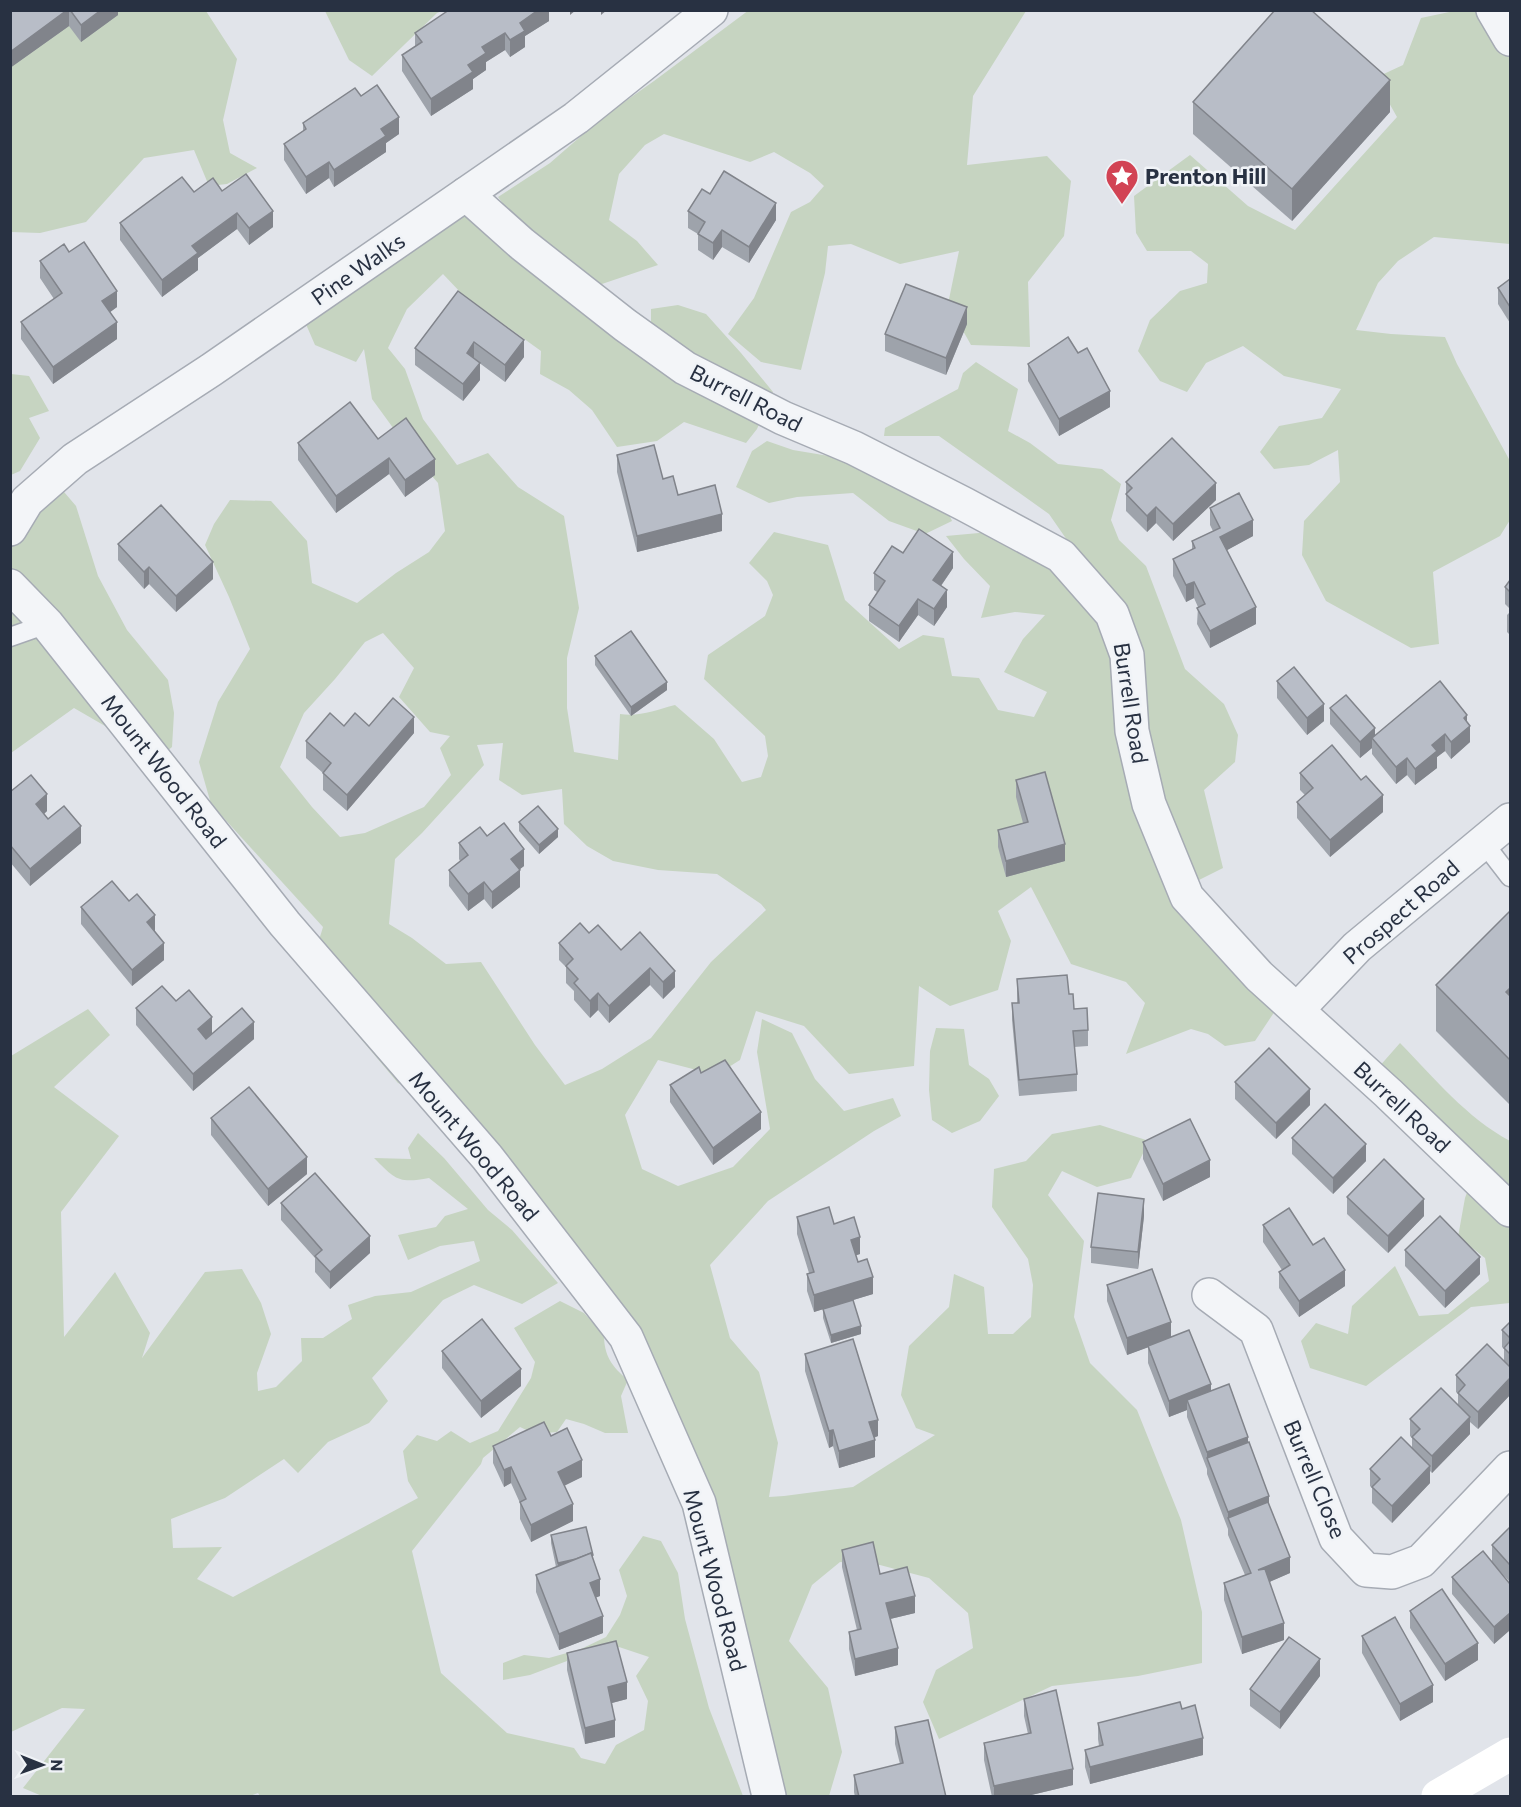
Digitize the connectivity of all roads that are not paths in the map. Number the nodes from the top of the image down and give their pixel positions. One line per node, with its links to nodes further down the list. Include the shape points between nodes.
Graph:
1 (711, 10): 4 (street, Pine Walks, via 576,118)
2 (1493, 10): 3 (street)
3 (1510, 39)
4 (466, 194): 5 (street, Pine Walks, via 75,459 27,501); 12 (street, Burrell Road, via 522,244 685,368 783,418 854,448 1061,556 1112,614 1128,655 1132,731 1149,804 1187,897 1259,976)
5 (10, 529)
6 (10, 586): 7 (street, Mount Wood Road)
7 (47, 624): 8 (lane); 17 (street, Mount Wood Road, via 285,924 487,1157 626,1337 699,1503)
8 (10, 637)
9 (1510, 820): 10 (street, Prospect Road)
10 (1483, 842): 11 (lane); 12 (street, Prospect Road, via 1358,947)
11 (1510, 877)
12 (1297, 1010): 13 (street, Burrell Road)
13 (1510, 1210)
14 (1209, 1295): 15 (street, Burrell Close, via 1256,1330 1336,1538 1366,1570 1392,1572 1420,1560)
15 (1510, 1468)
16 (1510, 1754): 18 (main road)
17 (769, 1797)
18 (1438, 1797)

